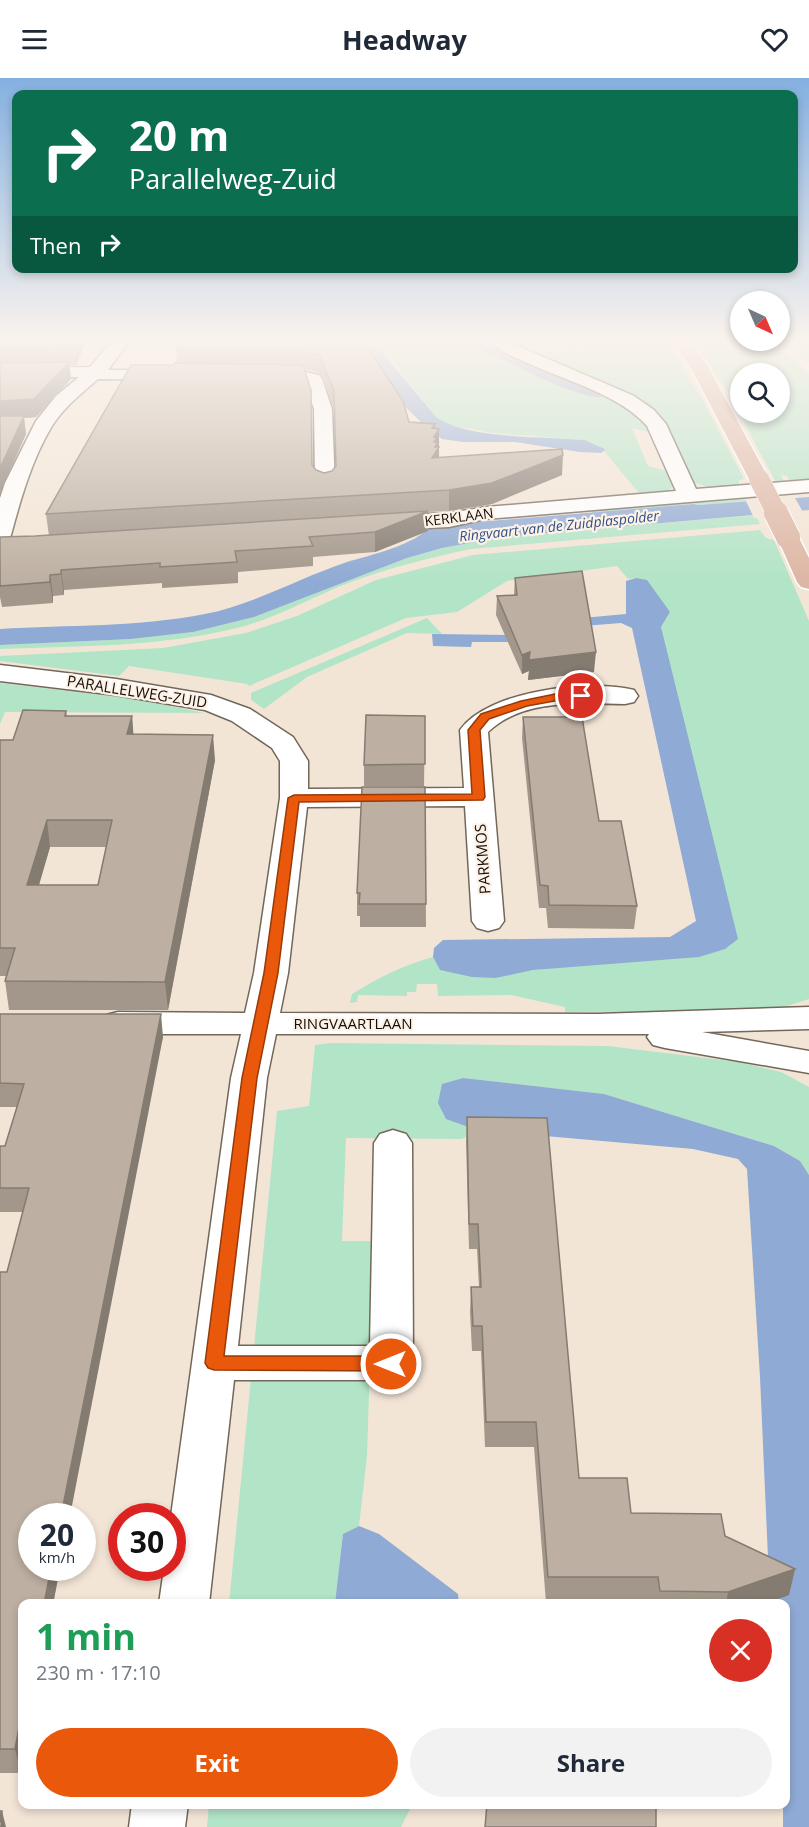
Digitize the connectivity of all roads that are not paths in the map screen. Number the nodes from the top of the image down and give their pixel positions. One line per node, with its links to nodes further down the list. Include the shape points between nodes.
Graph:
1 (47, 421): 5 (street)
2 (323, 421): 7 (street)
3 (653, 421): 9 (street)
4 (728, 421): 12 (main road, bridge)
5 (43, 425): 6 (street); 11 (street, via 17,478)
6 (21, 426)
7 (325, 485)
8 (809, 486): 9 (street, KERKLAAN)
9 (689, 495): 10 (street, KERKLAAN, via 486,513 448,520)
10 (359, 525)
11 (4, 544)
12 (809, 582)
13 (0, 673): 16 (street, PARALLELWEG-ZUID, via 171,695 211,703 241,715 282,743 294,761)
14 (626, 696): 15 (street, PARKMOS, via 560,696 485,717 474,730)
15 (479, 797): 16 (street); 17 (street, PARKMOS)
16 (294, 798): 20 (street, PARALLELWEG-ZUID)
17 (488, 921)
18 (809, 1018): 21 (street, RINGVAARTLAAN)
19 (83, 1023): 20 (street, RINGVAARTLAAN)
20 (261, 1024): 21 (street, RINGVAARTLAAN); 24 (street, PARALLELWEG-ZUID, via 249,1078)
21 (598, 1025): 22 (street, RINGVAARTLAAN)
22 (809, 1062)
23 (393, 1143): 24 (street, via 391,1364)
24 (214, 1363): 25 (street, PARALLELWEG-ZUID)
25 (185, 1599)
26 (159, 1809): 27 (street)
27 (157, 1827)

